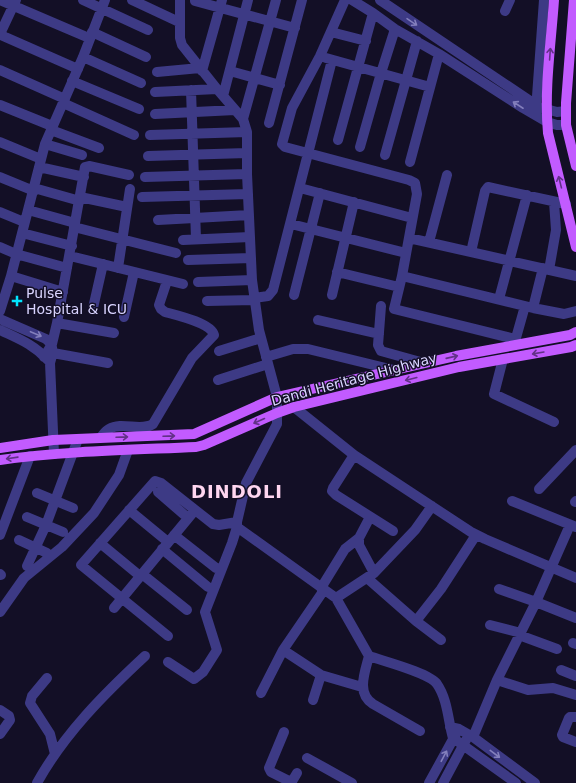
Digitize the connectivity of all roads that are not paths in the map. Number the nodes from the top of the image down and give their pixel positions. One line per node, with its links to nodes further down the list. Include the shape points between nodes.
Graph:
1 (0, 0): 15 (street)
2 (83, 0): 16 (street)
3 (132, 0): 21 (street)
4 (180, 0): 21 (street)
5 (248, 0): 19 (street)
6 (276, 0): 20 (street)
7 (302, 0): 22 (street)
8 (345, 0): 25 (street)
9 (352, 0): 18 (street)
10 (380, 0): 54 (street, one-way to 54)
11 (554, 0): 57 (main road, one-way to 11)
12 (194, 1): 17 (street)
13 (541, 1): 54 (street)
14 (574, 2): 26 (main road)
15 (15, 3): 27 (street); 37 (street, via 1,32 3,36)
16 (103, 4): 24 (street); 27 (street)
17 (221, 4): 19 (street); 39 (street)
18 (373, 13): 23 (street); 28 (street)
19 (245, 14): 20 (street); 40 (street)
20 (269, 21): 22 (street); 43 (street)
21 (179, 22): 39 (street, via 181,41)
22 (295, 28): 47 (street)
23 (395, 29): 29 (street); 42 (street)
24 (148, 30)
25 (331, 32): 28 (street); 31 (street)
26 (574, 33): 34 (main road)
27 (91, 35): 32 (street); 33 (street)
28 (366, 40): 36 (street)
29 (417, 41): 30 (street); 44 (street)
30 (439, 54): 48 (street); 61 (street, one-way to 30)
31 (320, 56): 35 (street); 76 (street, via 292,108 282,142 286,147)
32 (82, 57): 37 (street); 46 (street)
33 (146, 57)
34 (573, 57): 59 (main road)
35 (332, 60): 36 (street); 76 (street)
36 (358, 67): 42 (street); 71 (street)
37 (78, 69): 45 (street)
38 (0, 70): 52 (street)
39 (201, 70): 41 (street); 51 (street)
40 (230, 71): 43 (street); 51 (street)
41 (157, 72)
42 (381, 73): 44 (street); 74 (street)
43 (254, 78): 47 (street); 62 (street)
44 (405, 80): 48 (street); 80 (street)
45 (72, 81): 52 (street); 55 (street)
46 (141, 82)
47 (280, 85): 64 (street)
48 (430, 87): 82 (street)
49 (191, 90): 50 (street); 51 (street); 58 (street)
50 (154, 92)
51 (220, 92): 56 (street)
52 (64, 101): 66 (street); 69 (street)
53 (0, 105): 66 (street)
54 (535, 105): 57 (street); 61 (street)
55 (139, 109)
56 (235, 110): 58 (street); 62 (street)
57 (547, 110): 59 (street); 63 (main road)
58 (192, 112): 60 (street); 68 (street)
59 (566, 112): 65 (main road)
60 (155, 114)
61 (536, 116): 63 (street)
62 (243, 119): 67 (street)
63 (547, 122): 65 (street); 103 (main road, one-way to 63)
64 (269, 123)
65 (566, 125): 84 (main road)
66 (51, 128): 73 (street); 75 (street)
67 (247, 132): 68 (street); 77 (street)
68 (193, 133): 70 (street); 78 (street)
69 (134, 135)
70 (150, 135)
71 (338, 140)
72 (0, 142): 83 (street)
73 (45, 144): 79 (street); 83 (street)
74 (360, 147)
75 (99, 148)
76 (309, 152): 93 (street); 109 (street, via 412,181 417,186)
77 (247, 153): 78 (street); 85 (street)
78 (194, 154): 81 (street); 88 (street)
79 (82, 155)
80 (385, 155)
81 (148, 156)
82 (410, 162)
83 (40, 163): 90 (street); 94 (street)
84 (576, 166)
85 (247, 174): 88 (street); 96 (street)
86 (129, 175): 90 (street, via 88,166 85,167)
87 (447, 175): 122 (street)
88 (194, 176): 91 (street); 97 (street)
89 (0, 177): 94 (street)
90 (84, 177): 100 (street)
91 (145, 177)
92 (130, 188): 104 (street)
93 (300, 188): 95 (street); 112 (street)
94 (34, 190): 100 (street); 105 (street)
95 (320, 193): 101 (street); 114 (street)
96 (248, 194): 97 (street); 107 (street)
97 (195, 195): 99 (street); 108 (street)
98 (527, 195): 102 (street); 126 (street, via 486,188); 132 (street)
99 (142, 197)
100 (80, 199): 104 (street); 113 (street)
101 (354, 202): 109 (street); 117 (street)
102 (554, 202): 103 (street); 136 (street, via 556,230)
103 (566, 204): 124 (main road)
104 (127, 207): 119 (street)
105 (28, 210): 111 (street); 113 (street)
106 (0, 212): 111 (street)
107 (249, 215): 108 (street); 116 (street)
108 (196, 218): 110 (street); 120 (street)
109 (412, 218): 118 (street)
110 (158, 220)
111 (24, 222): 115 (street)
112 (291, 224): 114 (street); 151 (street, via 272,293)
113 (75, 225): 119 (street); 125 (street)
114 (312, 229): 117 (street); 150 (street)
115 (22, 233): 125 (street); 129 (street)
116 (250, 237): 120 (street); 130 (street)
117 (345, 238): 128 (street); 138 (street)
118 (409, 238): 122 (street); 128 (street)
119 (122, 239): 127 (street); 135 (street)
120 (196, 239): 121 (street)
121 (183, 240)
122 (429, 242): 126 (street)
123 (0, 247): 129 (street)
124 (576, 247)
125 (71, 251): 133 (street); 134 (street)
126 (471, 252): 132 (street)
127 (176, 253)
128 (406, 253): 140 (street)
129 (16, 254): 134 (street); 139 (street)
130 (251, 258): 131 (street); 142 (street)
131 (188, 260)
132 (509, 261): 136 (street); 152 (street)
133 (103, 264): 135 (street); 156 (street)
134 (68, 268): 148 (street)
135 (118, 268): 137 (street)
136 (546, 269): 141 (street); 155 (street)
137 (134, 272): 143 (street); 159 (street)
138 (338, 272): 147 (street); 149 (street)
139 (11, 276): 146 (street); 148 (street)
140 (402, 276): 147 (street); 152 (street)
141 (576, 276)
142 (252, 280): 144 (street); 151 (street)
143 (167, 281): 145 (street); 182 (street, via 159,305 161,309 197,322 213,331 214,335 192,358 153,424 146,427 113,427)
144 (198, 282)
145 (183, 284)
146 (4, 286): 157 (street)
147 (400, 287): 168 (street, via 395,310)
148 (63, 292): 162 (street)
149 (332, 295)
150 (294, 296)
151 (254, 299): 153 (street); 167 (street)
152 (499, 299): 155 (street)
153 (207, 301)
154 (381, 306): 166 (street)
155 (529, 307): 158 (street, via 564,314); 168 (street)
156 (94, 308)
157 (0, 311)
158 (576, 311)
159 (124, 317)
160 (0, 319): 171 (street, one-way to 171, via 46,339)
161 (318, 320): 166 (street)
162 (57, 323): 165 (street); 171 (street)
163 (0, 330): 171 (street)
164 (576, 332): 168 (main road, Dandi Heritage Highway, via 570,335)
165 (114, 333)
166 (379, 334): 175 (street, via 378,345 381,351)
167 (261, 338): 170 (street); 173 (street)
168 (514, 342): 175 (main road, Dandi Heritage Highway, one-way to 168)
169 (576, 345): 172 (main road, Dandi Heritage Highway, one-way to 172)
170 (219, 351)
171 (50, 354): 174 (street); 184 (street)
172 (503, 359): 179 (main road, Dandi Heritage Highway, one-way to 179, via 459,367); 181 (street, via 494,394)
173 (267, 360): 176 (street, via 293,349 308,349); 177 (street); 178 (street)
174 (108, 363)
175 (424, 363): 176 (main road, Dandi Heritage Highway)
176 (394, 370): 178 (main road, Dandi Heritage Highway)
177 (218, 380)
178 (277, 398): 180 (street); 182 (main road, Dandi Heritage Highway, one-way to 178, via 194,434)
179 (294, 407): 180 (main road, Dandi Heritage Highway); 190 (street)
180 (277, 413): 186 (main road, Dandi Heritage Highway, one-way to 186, via 204,445); 204 (street, via 277,424 246,483)
181 (554, 422)
182 (100, 438): 183 (main road, Dandi Heritage Highway)
183 (78, 439): 184 (main road, Dandi Heritage Highway); 188 (street)
184 (53, 440): 185 (main road, Dandi Heritage Highway); 189 (street)
185 (0, 448)
186 (128, 450): 188 (main road, Dandi Heritage Highway); 231 (street, via 119,475 94,514 62,548 24,578)
187 (576, 450): 193 (street)
188 (74, 452): 189 (main road, Dandi Heritage Highway); 196 (street)
189 (54, 454): 191 (main road, Dandi Heritage Highway)
190 (354, 455): 198 (street); 203 (street, via 332,491)
191 (30, 456): 192 (main road, Dandi Heritage Highway, one-way to 192); 209 (street)
192 (0, 460)
193 (539, 489)
194 (158, 492): 201 (street)
195 (37, 493): 196 (street)
196 (55, 501): 199 (street); 205 (street)
197 (512, 501): 206 (street)
198 (432, 506): 210 (street); 221 (street, via 415,530)
199 (73, 508)
200 (129, 510): 201 (street, via 152,483 158,481); 213 (street); 214 (street)
201 (191, 514): 204 (street, via 215,525); 213 (street)
202 (27, 517): 205 (street)
203 (370, 517): 207 (street); 211 (street)
204 (237, 524): 224 (street); 242 (street, via 205,612 217,650 203,672 194,679)
205 (46, 525): 208 (street); 215 (street)
206 (573, 526): 218 (street)
207 (394, 531)
208 (63, 532)
209 (0, 535)
210 (476, 535): 218 (street); 233 (street, via 441,589)
211 (359, 538): 221 (street); 224 (street, via 345,549)
212 (19, 540): 215 (street)
213 (168, 542): 219 (street); 220 (street); 223 (street)
214 (100, 543): 220 (street); 226 (street, via 81,565)
215 (36, 548): 216 (street); 217 (street)
216 (47, 553)
217 (27, 566)
218 (551, 567): 222 (street); 228 (street)
219 (216, 568)
220 (141, 575): 226 (street); 230 (street)
221 (370, 576): 227 (street); 233 (street)
222 (576, 578)
223 (208, 587)
224 (323, 589): 227 (street); 239 (street)
225 (499, 589): 228 (street)
226 (122, 598): 229 (street); 236 (street)
227 (336, 598): 241 (street)
228 (536, 602): 232 (street); 235 (street)
229 (114, 608)
230 (187, 610)
231 (0, 612)
232 (576, 618)
233 (416, 621): 237 (street)
234 (490, 625): 235 (street)
235 (520, 634): 238 (street); 247 (street)
236 (168, 636)
237 (441, 640)
238 (557, 649)
239 (283, 650): 244 (street); 249 (street)
240 (145, 656): 262 (street, via 86,714)
241 (369, 656): 248 (street); 254 (street, via 427,676 437,684)
242 (168, 662)
243 (561, 670): 245 (street)
244 (321, 675): 248 (street); 251 (street)
245 (576, 676)
246 (47, 678): 262 (street, via 32,696 30,703 50,734)
247 (497, 680): 250 (street, via 528,690 553,688); 258 (street)
248 (362, 687): 255 (street, via 370,702)
249 (261, 693)
250 (576, 695)
251 (313, 700)
252 (0, 710): 257 (street, via 9,716 10,720)
253 (576, 718): 260 (street, via 570,716 562,735)
254 (455, 728): 258 (street); 259 (street)
255 (420, 731)
256 (284, 732): 266 (street, via 269,768 271,772)
257 (0, 734)
258 (471, 736): 261 (street); 271 (street, one-way to 271)
259 (454, 738): 261 (street); 268 (street, one-way to 259)
260 (576, 742)
261 (463, 744): 269 (street); 270 (street)
262 (55, 754): 265 (street)
263 (307, 758): 267 (street)
264 (297, 773): 266 (street)
265 (37, 783)
266 (291, 783)
267 (352, 783)
268 (429, 783)
269 (443, 783)
270 (516, 783)
271 (535, 783)

